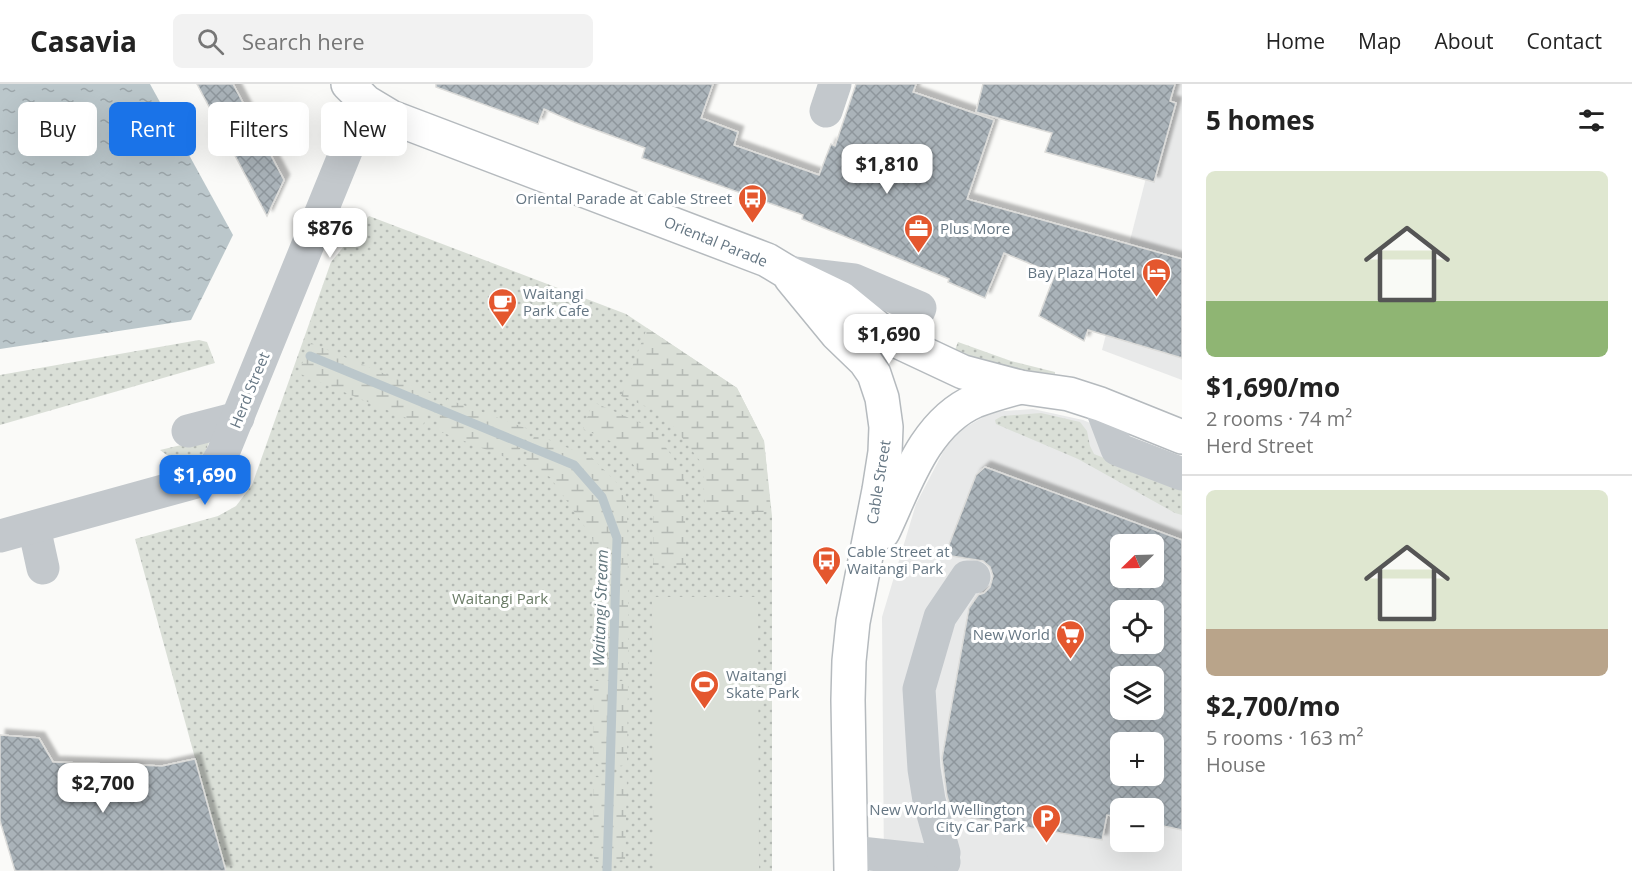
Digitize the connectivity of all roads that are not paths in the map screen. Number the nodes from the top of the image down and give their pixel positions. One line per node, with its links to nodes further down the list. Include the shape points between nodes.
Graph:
1 (357, 93): 2 (main road, Oriental Parade, via 391,117 767,260); 5 (street, Herd Street)
2 (787, 272): 3 (main road, Oriental Parade, via 841,298 903,344 963,372); 13 (main road, Cable Street, via 837,334 865,361 882,398 885,452)
3 (1020, 387): 4 (main road, Oriental Parade, via 1069,394); 13 (main road, Cable Street, via 973,402 936,431 910,473)
4 (1100, 404): 7 (main road, Oriental Parade); 8 (street, via 1117,449)
5 (237, 418): 6 (street); 9 (street, Herd Street, via 212,472 196,482)
6 (188, 431)
7 (1182, 436)
8 (1182, 474)
9 (34, 527): 10 (street, Herd Street); 11 (street)
10 (0, 536)
11 (43, 568)
12 (974, 577): 14 (street, via 967,577 940,617 919,689 924,770 944,857)
13 (861, 581): 14 (main road, Cable Street, via 849,661)
14 (851, 861)

